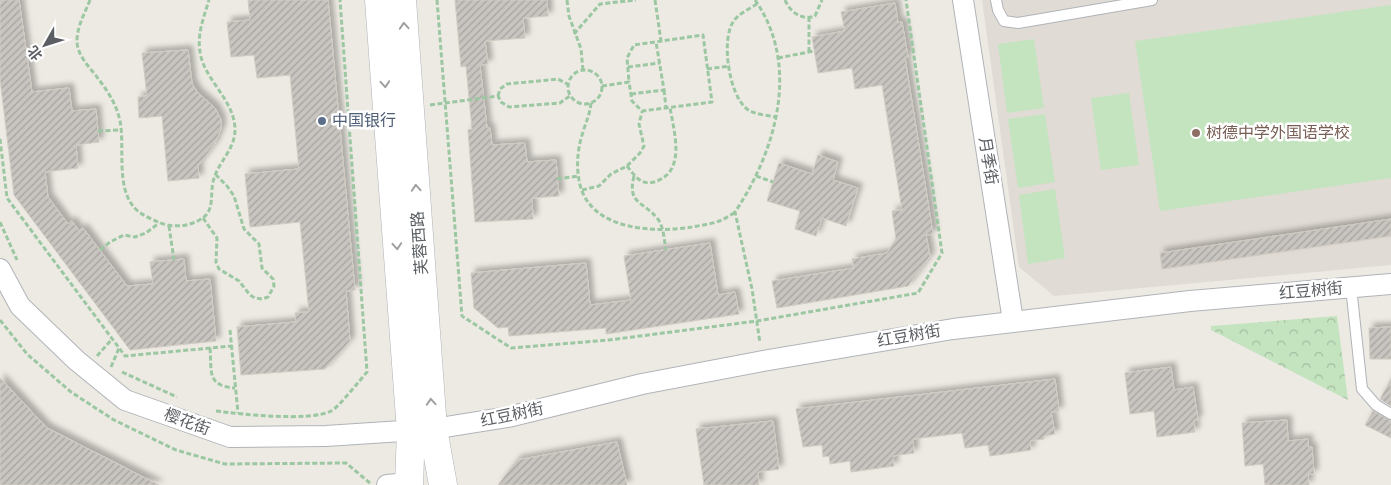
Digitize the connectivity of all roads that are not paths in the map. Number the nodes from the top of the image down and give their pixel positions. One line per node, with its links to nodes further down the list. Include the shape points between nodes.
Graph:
1 (379, 0): 12 (main road, 芙蓉西路, one-way to 12)
2 (402, 0): 12 (main road, 芙蓉西路, one-way to 2, via 410,108)
3 (963, 0): 10 (street, 月季街)
4 (996, 0): 5 (lane, via 1004,20 1018,23)
5 (1152, 0)
6 (0, 270): 9 (street, 樱花街)
7 (1391, 284): 8 (street, 红豆树街)
8 (1351, 287): 10 (street, 红豆树街); 11 (lane, via 1362,389 1376,406)
9 (5, 291): 12 (street, 樱花街, via 76,360 125,400 230,437)
10 (1012, 321): 12 (street, 红豆树街, via 763,361 642,384 508,417)
11 (1391, 414)
12 (422, 430): 13 (main road, 芙蓉西路); 14 (main road, 芙蓉西路)
13 (402, 484)
14 (443, 485)

